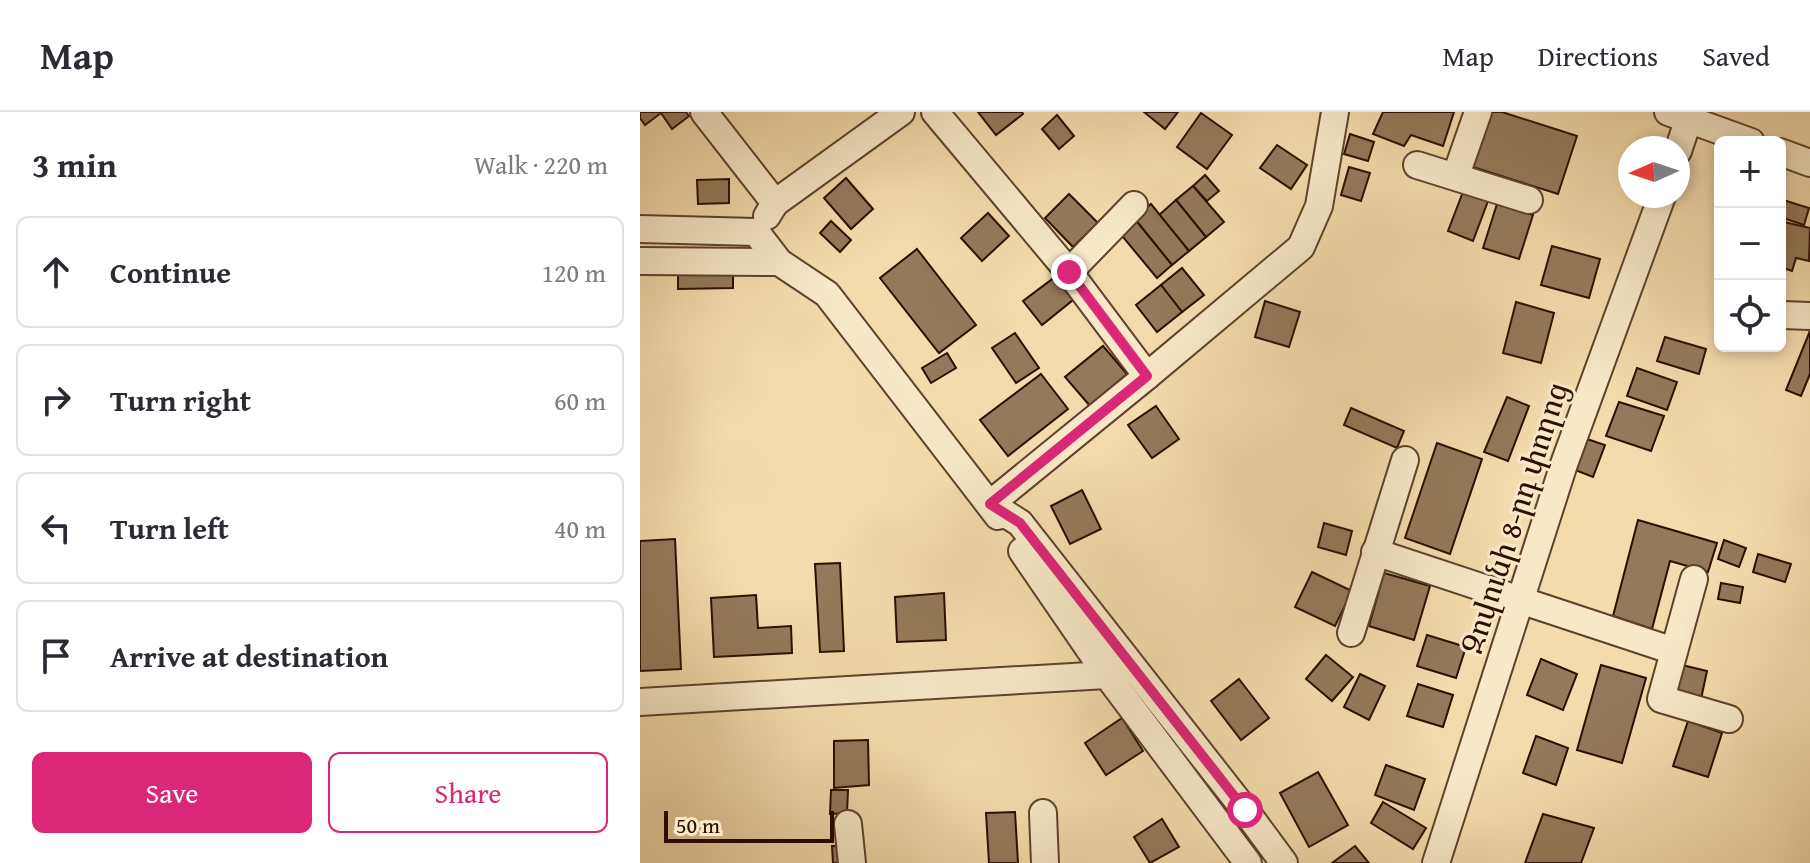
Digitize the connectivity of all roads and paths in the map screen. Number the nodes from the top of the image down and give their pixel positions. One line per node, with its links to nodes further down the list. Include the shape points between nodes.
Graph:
1 (704, 112): 14 (street)
2 (901, 112): 14 (street)
3 (935, 112): 21 (street)
4 (1335, 112): 24 (street, via 1319,206 1301,247)
5 (1478, 112): 12 (street)
6 (1683, 115): 7 (street); 8 (street)
7 (1680, 136)
8 (1736, 136)
9 (1786, 154): 10 (street)
10 (1810, 163)
11 (1417, 165): 12 (street)
12 (1456, 175): 13 (street)
13 (1529, 200)
14 (775, 203): 18 (street)
15 (1134, 205): 21 (street)
16 (1658, 208): 29 (street, Զովունի 8-րդ փողոց)
17 (640, 229): 18 (street)
18 (756, 232): 20 (street)
19 (640, 261): 20 (street)
20 (779, 262): 26 (street, via 827,294)
21 (1069, 272): 24 (street)
22 (1786, 315): 23 (street)
23 (1810, 316)
24 (1147, 376): 26 (street)
25 (1405, 460): 27 (street)
26 (990, 504): 32 (street, via 1020,523); 33 (street)
27 (1375, 552): 29 (street); 30 (street)
28 (1694, 579): 31 (street)
29 (1520, 600): 31 (street); 42 (street, Զովունի 8-րդ փողոց)
30 (1351, 633)
31 (1674, 651): 35 (street, via 1661,699)
32 (1131, 665): 33 (street); 41 (street)
33 (1107, 675): 34 (street); 40 (street)
34 (640, 702)
35 (1729, 719)
36 (1043, 813): 39 (street)
37 (848, 824): 38 (street)
38 (852, 863)
39 (1045, 863)
40 (1248, 863)
41 (1284, 863)
42 (1436, 863)

